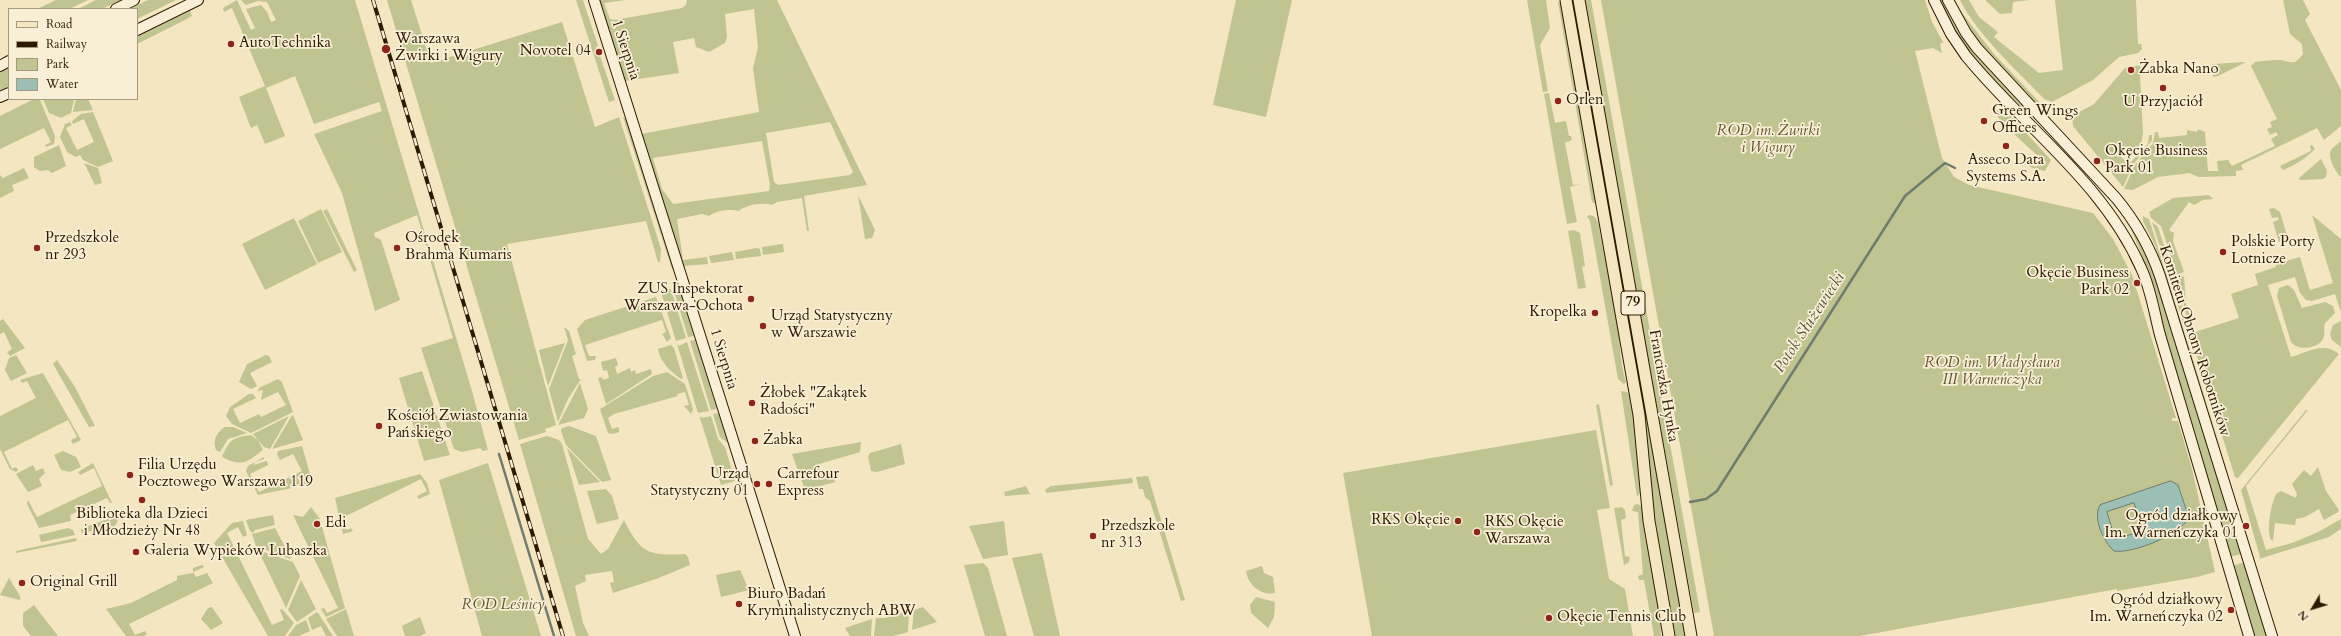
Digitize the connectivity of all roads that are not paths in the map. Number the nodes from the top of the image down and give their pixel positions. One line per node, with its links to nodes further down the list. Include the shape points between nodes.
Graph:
1 (134, 0): 8 (street)
2 (198, 0): 9 (street)
3 (594, 0): 10 (street, 1 Sierpnia)
4 (1566, 0): 11 (main road, Franciszka Hynka / 79, via 1638,408 1649,522)
5 (1579, 0): 12 (main road, Franciszka Hynka / 79)
6 (1934, 0): 13 (street, Komitetu Obrony Robotników, via 1951,34 1966,56 2089,187 2116,221 2136,256 2153,301 2160,335)
7 (1948, 0): 14 (street, Komitetu Obrony Robotników, via 1966,34 1977,48 2110,190 2145,239 2160,276)
8 (118, 8)
9 (138, 30)
10 (795, 636)
11 (1669, 636)
12 (1691, 636)
13 (2249, 636)
14 (2272, 636)

